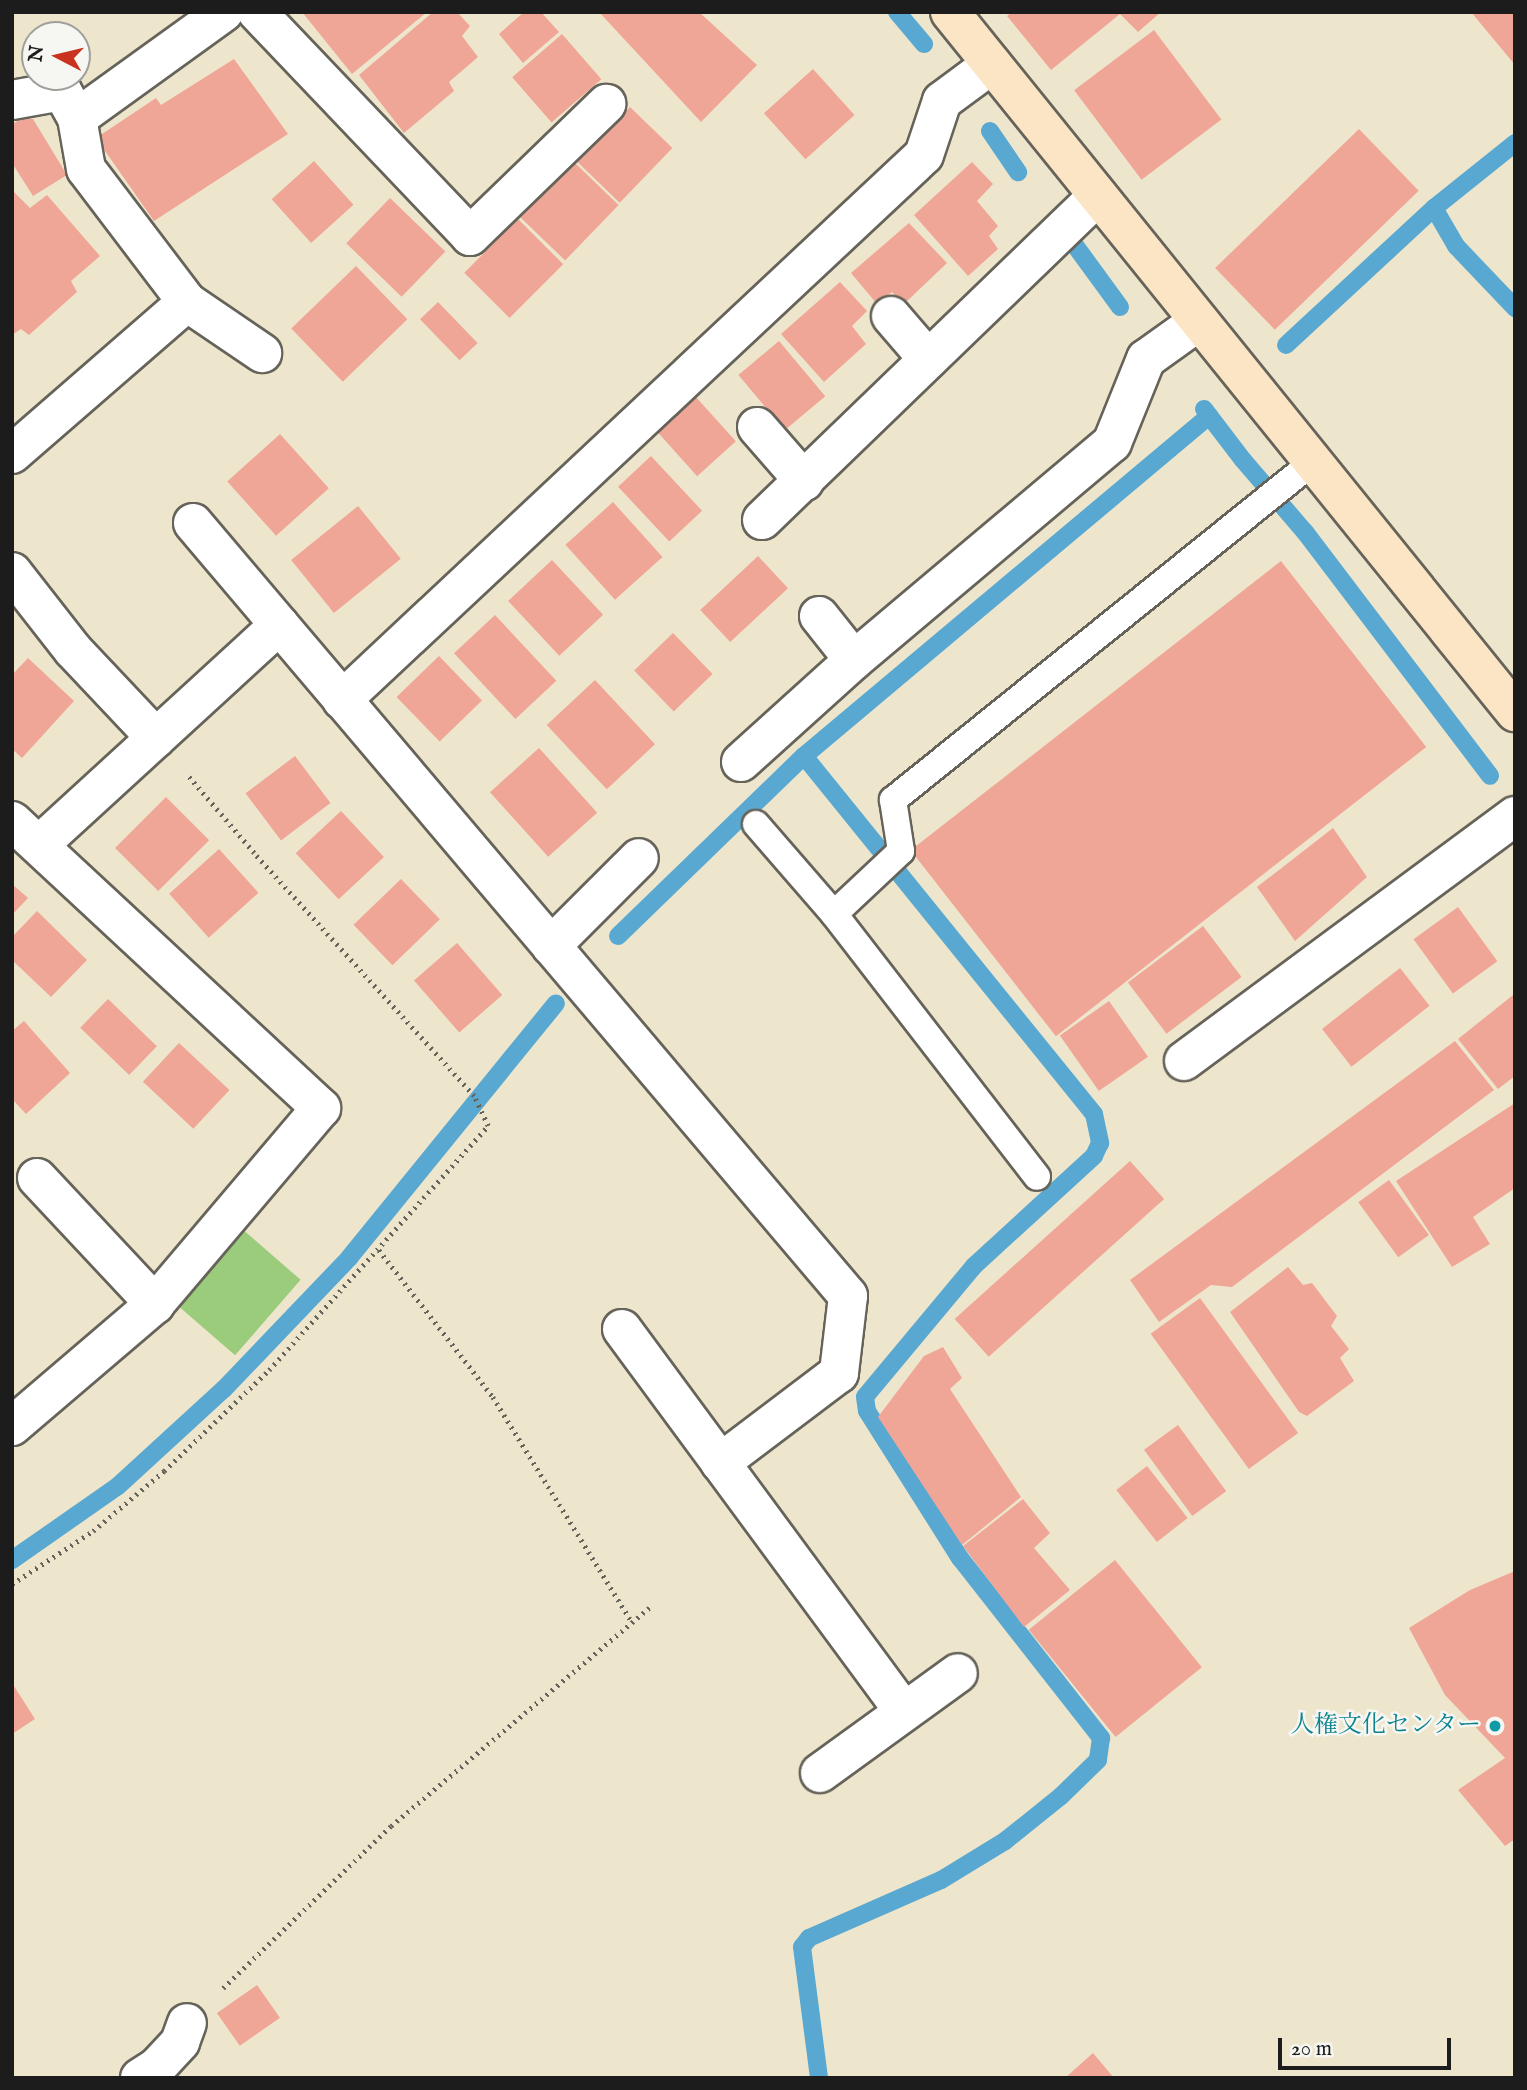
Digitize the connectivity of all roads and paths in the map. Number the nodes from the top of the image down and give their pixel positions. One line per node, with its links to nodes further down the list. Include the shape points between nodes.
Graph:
1 (224, 12): 7 (street)
2 (257, 12): 6 (street, via 470,236)
3 (950, 12): 4 (street)
4 (992, 64): 8 (street); 24 (street, via 942,101 924,155)
5 (12, 100): 7 (street, via 62,91)
6 (606, 104)
7 (78, 118): 9 (street, via 86,169)
8 (1098, 195): 11 (street); 13 (street)
9 (187, 302): 12 (street); 15 (street)
10 (891, 316): 13 (street)
11 (1199, 321): 16 (street); 23 (street, via 1146,359 1112,443)
12 (262, 353)
13 (928, 359): 17 (street)
14 (757, 427): 17 (street)
15 (12, 454)
16 (1302, 471): 25 (street); 32 (lane, via 893,800 901,851)
17 (804, 481): 18 (street)
18 (762, 520)
19 (193, 523): 22 (street)
20 (12, 572): 26 (street, via 73,650)
21 (819, 616): 23 (street)
22 (279, 625): 24 (street); 26 (street)
23 (855, 660): 27 (street)
24 (342, 700): 33 (street)
25 (1515, 712)
26 (156, 738): 30 (street)
27 (741, 762)
28 (1515, 816): 34 (street)
29 (756, 824): 32 (lane)
30 (26, 833): 38 (street, via 321,1108)
31 (639, 858): 33 (street)
32 (834, 914): 35 (lane)
33 (551, 946): 41 (street, via 848,1296 839,1373)
34 (1184, 1061)
35 (1037, 1177)
36 (37, 1178): 38 (street)
37 (379, 1250): 43 (path, via 493,1397)
38 (155, 1304): 40 (street)
39 (622, 1329): 41 (street)
40 (12, 1426)
41 (720, 1462): 45 (street)
42 (650, 1607): 43 (path)
43 (632, 1622): 47 (path, via 391,1826)
44 (958, 1672): 45 (street)
45 (903, 1710): 46 (street)
46 (820, 1773)
47 (187, 2023): 48 (street, via 180,2042)
48 (140, 2078)

